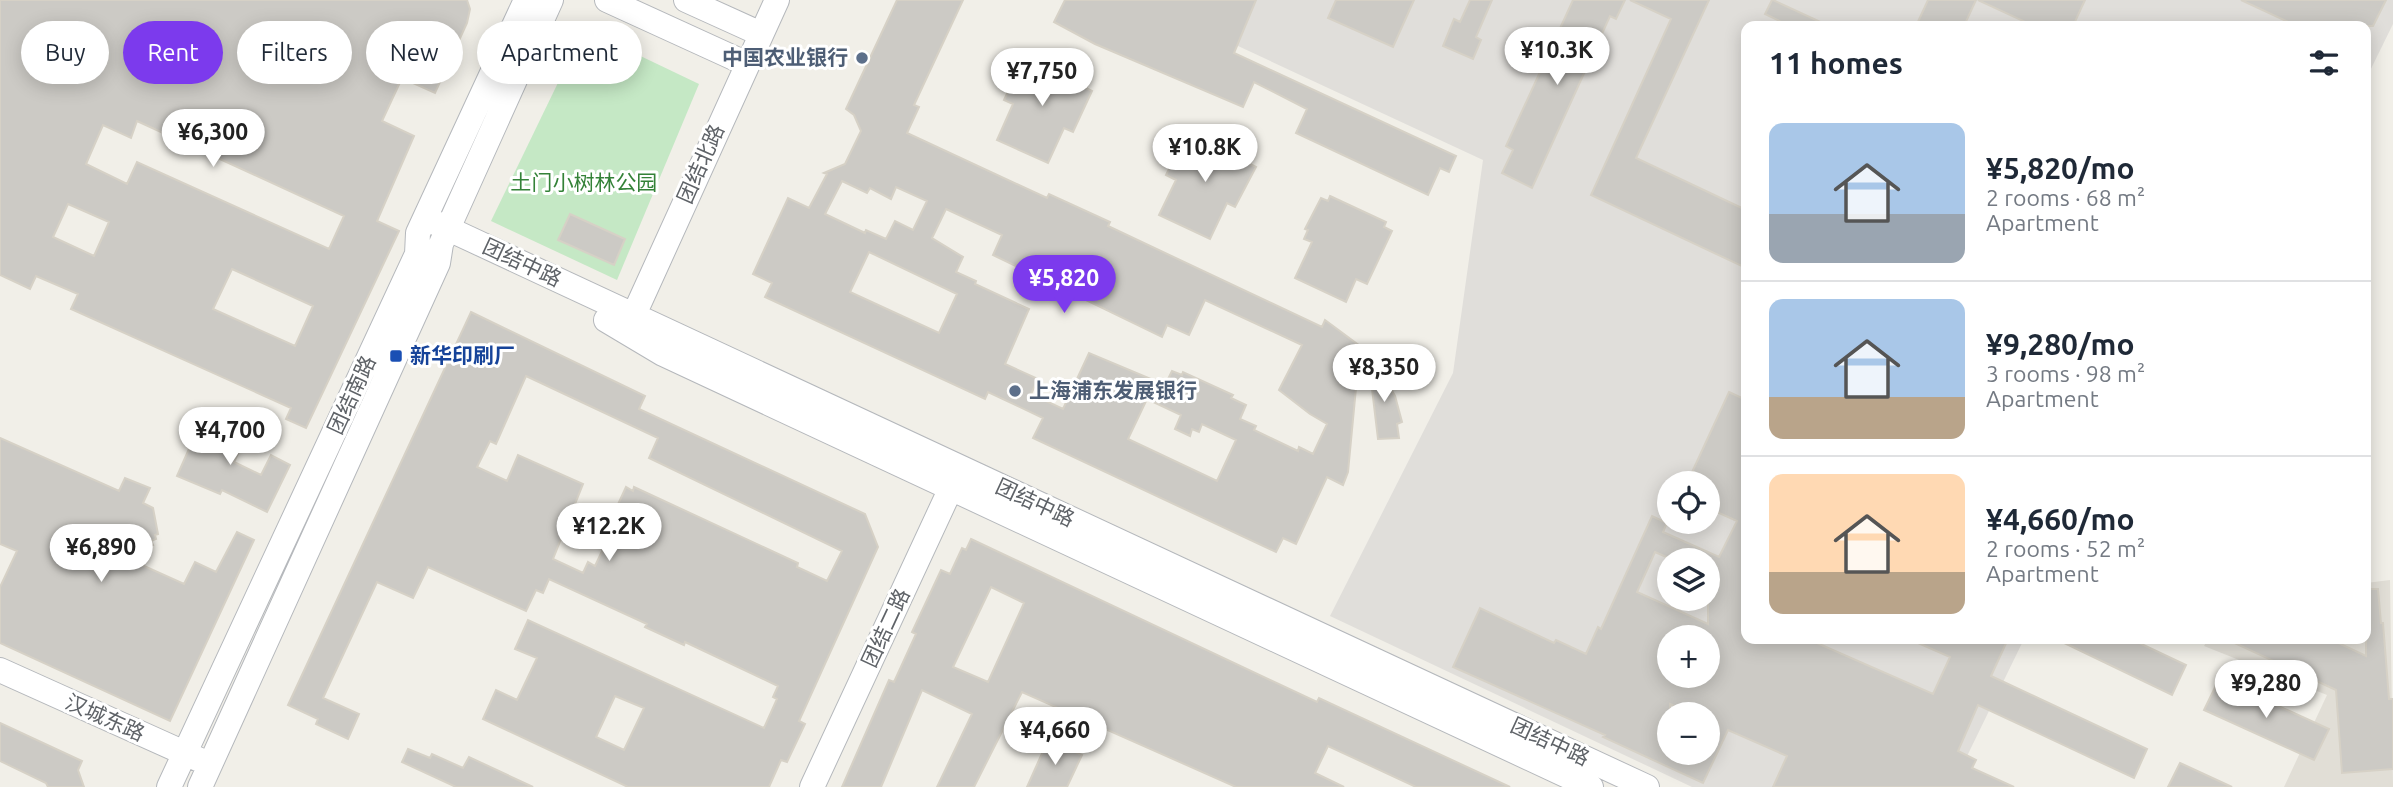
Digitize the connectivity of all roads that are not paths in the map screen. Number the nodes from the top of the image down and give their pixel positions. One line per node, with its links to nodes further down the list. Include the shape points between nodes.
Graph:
1 (526, 0): 8 (street, 团结南路)
2 (551, 0): 9 (street, 团结南路)
3 (607, 0): 7 (street)
4 (686, 0): 6 (street)
5 (777, 0): 6 (street, 团结北路)
6 (761, 34): 7 (street, 团结北路)
7 (747, 64): 10 (street, 团结北路)
8 (421, 226): 9 (street, 团结中路); 13 (street, 团结南路, via 417,254)
9 (444, 236): 10 (street, 团结中路); 14 (street, 团结南路, via 438,263)
10 (630, 323): 11 (street, 团结中路)
11 (956, 478): 16 (street, 团结二路); 17 (street, 团结中路); 18 (street, 团结中路)
12 (0, 670): 13 (street, 汉城东路)
13 (185, 754): 14 (street, 汉城东路); 15 (street, 团结南路)
14 (205, 776)
15 (169, 787)
16 (812, 787)
17 (1591, 787)
18 (1647, 787)

